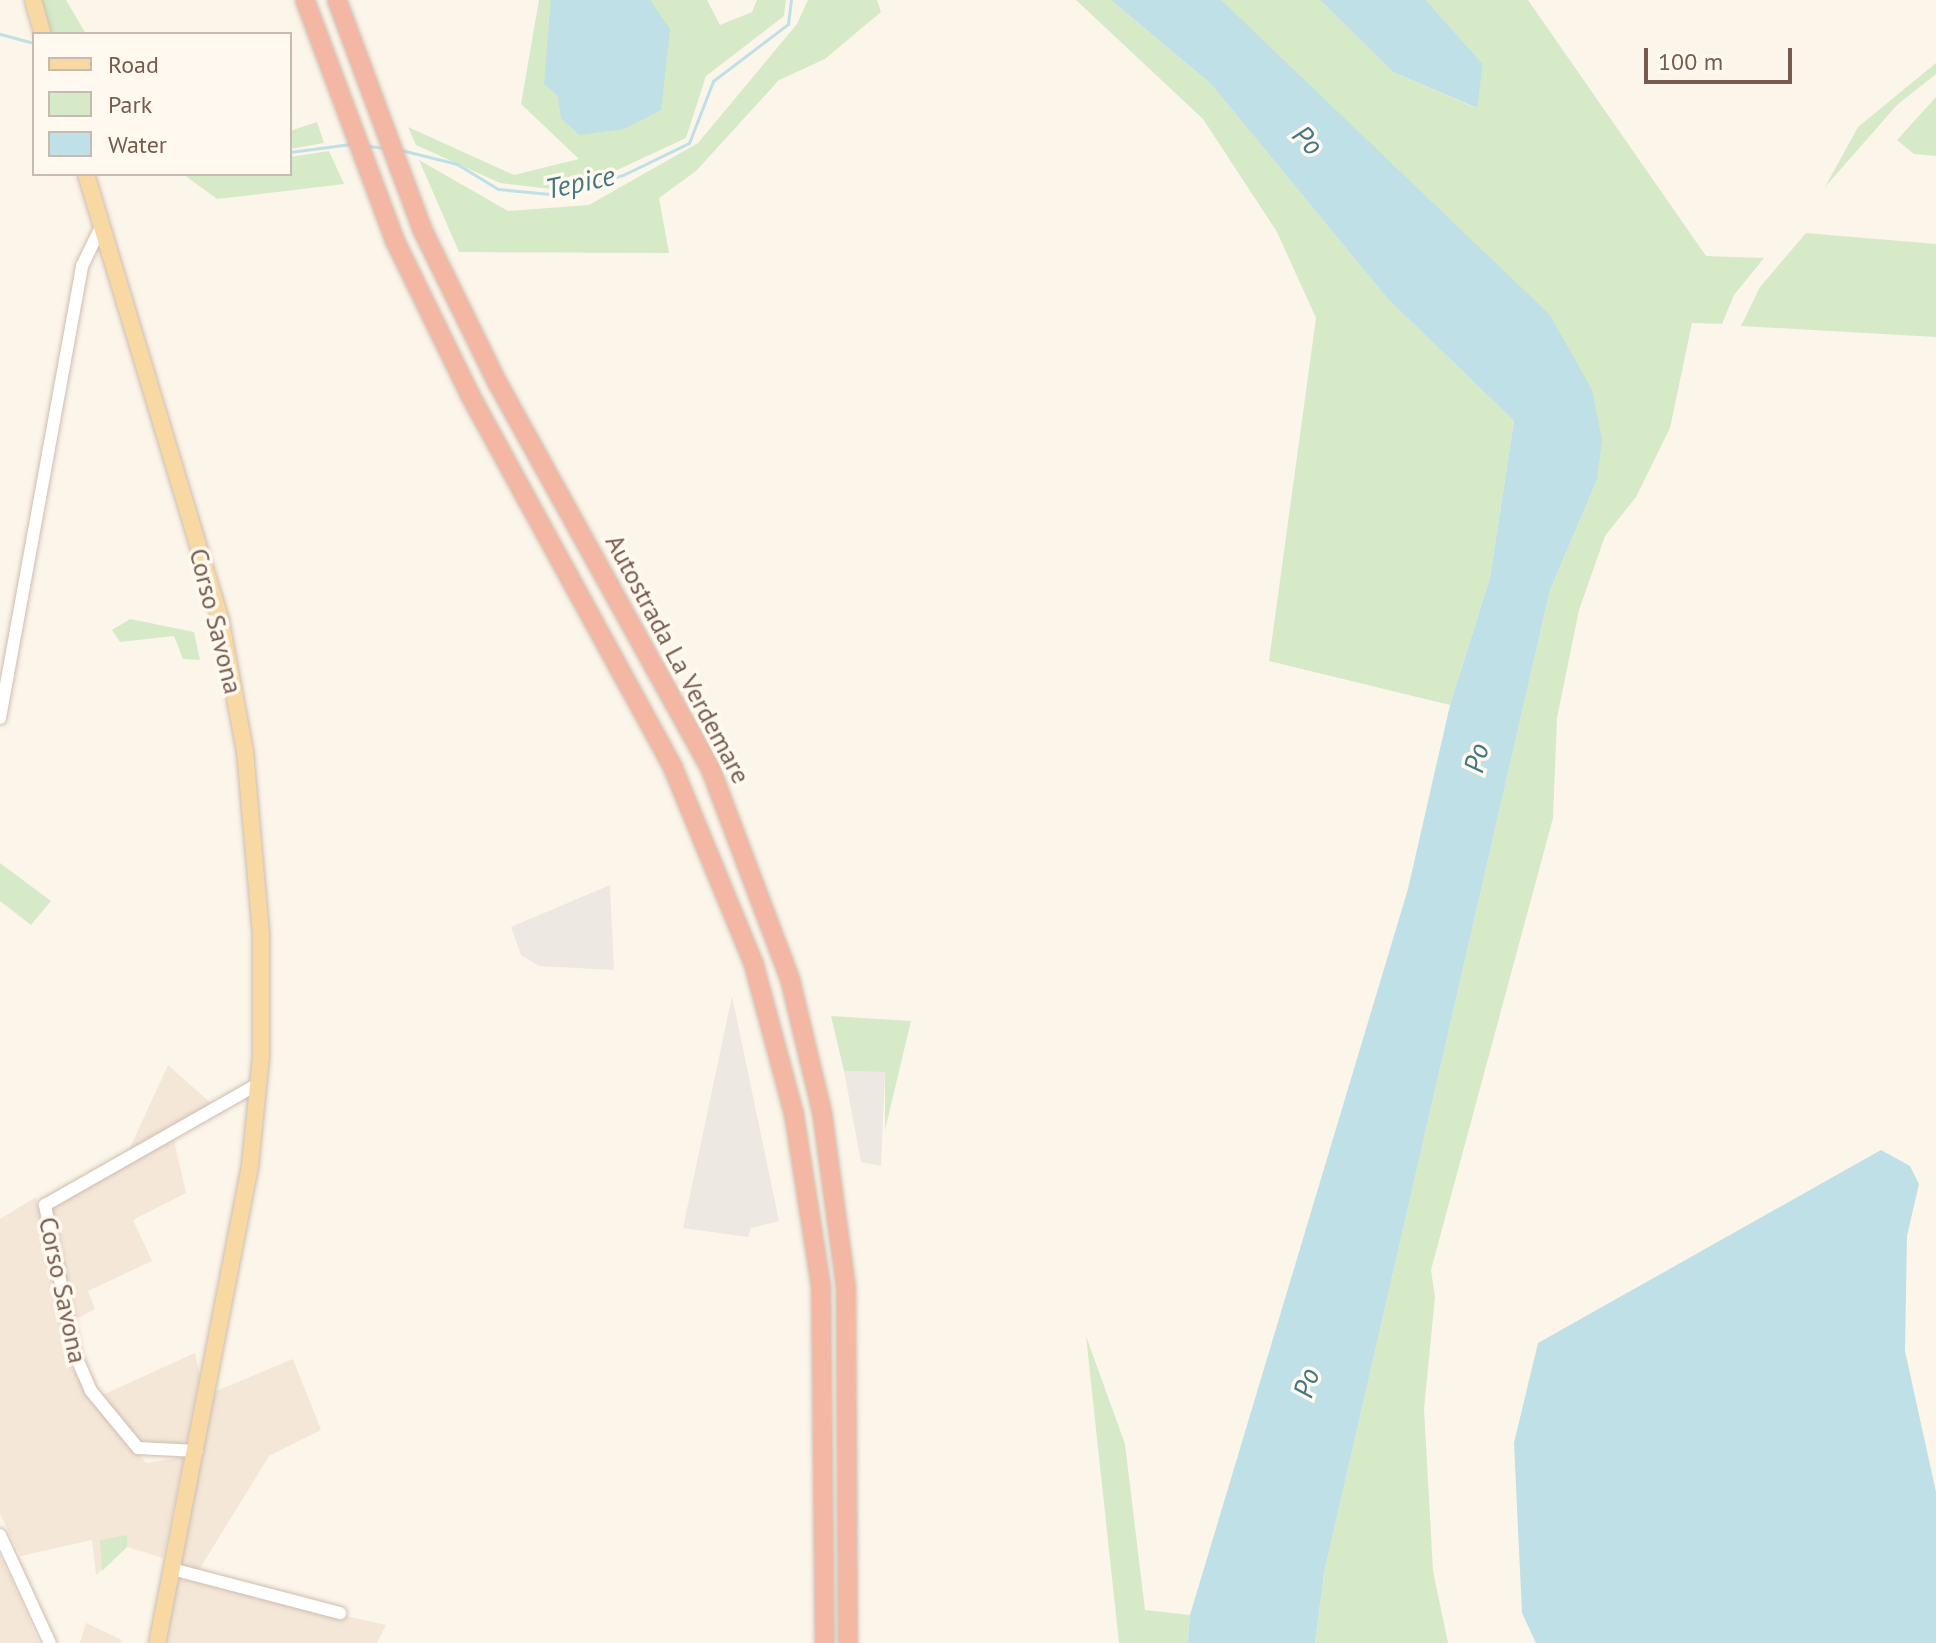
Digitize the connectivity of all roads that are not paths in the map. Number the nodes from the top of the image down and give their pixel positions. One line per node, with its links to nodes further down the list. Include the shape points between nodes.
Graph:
1 (305, 0): 15 (highway, via 367,176 470,395 673,768 754,965 794,1114 816,1237 827,1370)
2 (337, 0): 16 (highway, Autostrada La Verdemare, via 399,173 497,382 711,770 774,927 822,1112 841,1237)
3 (34, 4): 4 (main road)
4 (42, 32)
5 (87, 176): 6 (main road, Corso Savona)
6 (102, 225): 7 (street, via 82,266); 8 (main road, Corso Savona, via 229,665 256,846)
7 (0, 718)
8 (260, 1083): 9 (main road, Corso Savona, via 239,1240); 9 (street, Corso Savona, via 45,1205 75,1354 91,1391 138,1448)
9 (197, 1451): 11 (main road, Corso Savona)
10 (0, 1535): 13 (street)
11 (172, 1569): 12 (street); 14 (main road, Corso Savona)
12 (340, 1613)
13 (50, 1643)
14 (157, 1643)
15 (825, 1643)
16 (848, 1643)

